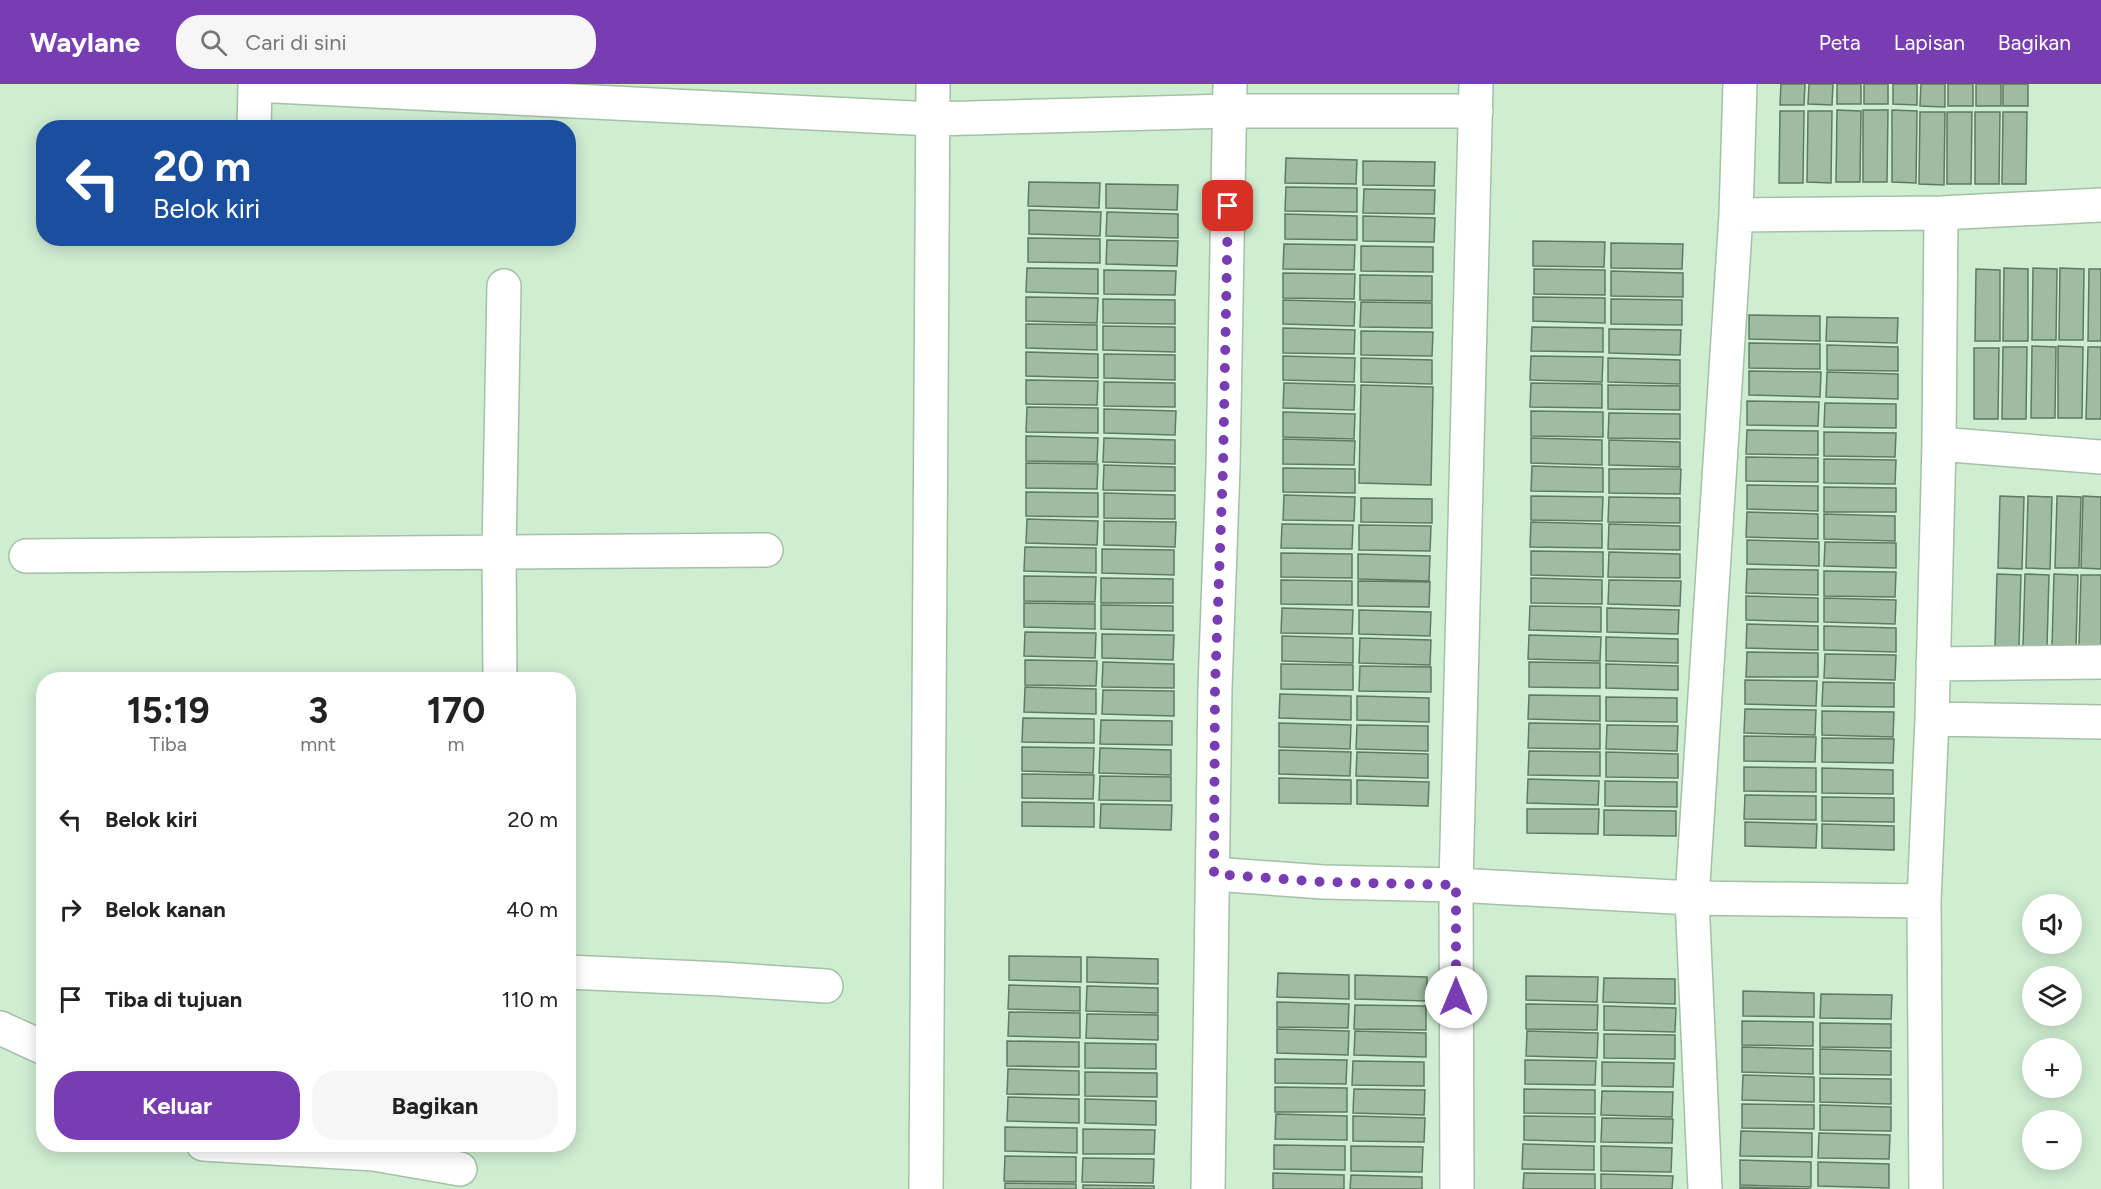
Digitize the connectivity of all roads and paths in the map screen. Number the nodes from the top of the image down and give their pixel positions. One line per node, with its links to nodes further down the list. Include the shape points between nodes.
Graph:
1 (255, 84): 4 (street); 9 (street)
2 (933, 84): 8 (street)
3 (1740, 84): 12 (street)
4 (470, 90): 5 (street)
5 (687, 94): 8 (street)
6 (1230, 97): 7 (street); 8 (street); 24 (street)
7 (1476, 98): 25 (street)
8 (932, 119): 34 (street)
9 (254, 120)
10 (2101, 206): 11 (street)
11 (1941, 213): 12 (street); 14 (street)
12 (1736, 215): 26 (street)
13 (504, 286): 17 (street)
14 (1939, 444): 15 (street); 20 (street)
15 (2101, 457)
16 (766, 550): 17 (street)
17 (499, 551): 18 (street); 21 (street)
18 (26, 556)
19 (2101, 662): 20 (street)
20 (1933, 664): 22 (street)
21 (500, 672)
22 (1932, 719): 23 (street); 27 (street)
23 (2101, 722)
24 (1214, 874): 25 (street, via 1323,882); 35 (street)
25 (1456, 885): 26 (street); 36 (street)
26 (1692, 898): 27 (street); 37 (street)
27 (1924, 901): 38 (street)
28 (576, 972): 29 (street)
29 (826, 986)
30 (0, 1028): 31 (street)
31 (36, 1044)
32 (340, 1152): 33 (street)
33 (460, 1167)
34 (926, 1189)
35 (1208, 1189)
36 (1457, 1189)
37 (1705, 1189)
38 (1926, 1189)

